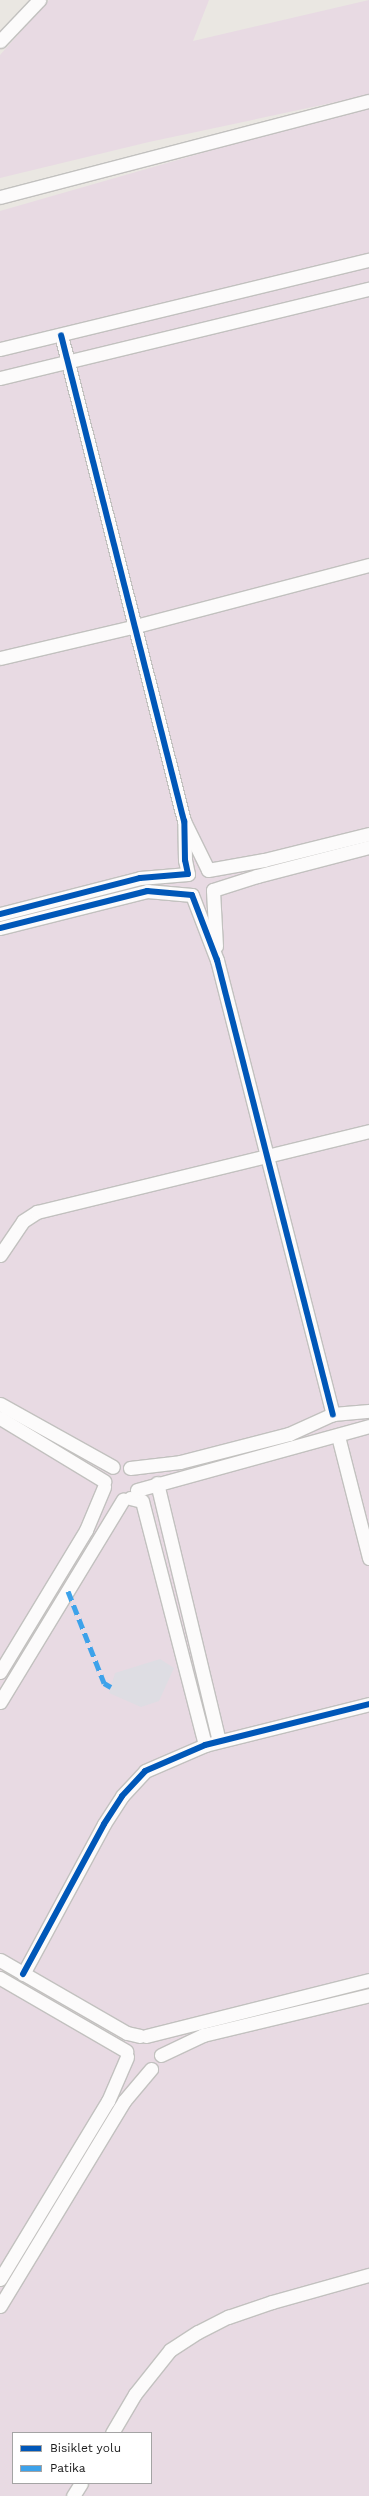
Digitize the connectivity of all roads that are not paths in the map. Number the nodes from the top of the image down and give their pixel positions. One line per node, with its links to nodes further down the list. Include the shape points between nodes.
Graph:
1 (39, 0): 2 (street)
2 (0, 41)
3 (369, 101): 4 (street)
4 (0, 197)
5 (369, 260): 7 (street)
6 (369, 289): 9 (street)
7 (62, 335): 8 (street); 9 (street)
8 (0, 349)
9 (68, 362): 10 (street); 12 (street)
10 (0, 378)
11 (369, 565): 12 (street)
12 (136, 626): 13 (street); 14 (street)
13 (0, 658)
14 (184, 821): 17 (street); 18 (street)
15 (369, 834): 17 (street, via 264,860)
16 (369, 847): 19 (street)
17 (208, 870): 18 (street, via 199,868); 19 (street, via 214,877)
18 (188, 874): 20 (street, via 185,883); 21 (street, via 140,878)
19 (213, 890): 20 (street, via 204,897); 23 (street)
20 (192, 895): 22 (street, via 147,891); 23 (street)
21 (0, 914)
22 (0, 928)
23 (217, 960): 25 (street)
24 (369, 1131): 25 (street)
25 (268, 1155): 26 (street, via 37,1212 23,1221); 29 (street)
26 (0, 1254)
27 (0, 1404): 33 (street)
28 (369, 1411): 29 (street)
29 (333, 1414): 34 (street, via 289,1434 180,1462)
30 (0, 1418): 36 (street)
31 (369, 1426): 32 (street)
32 (338, 1436): 35 (street); 38 (street)
33 (113, 1467): 34 (street); 36 (street)
34 (130, 1468): 37 (street, via 138,1480)
35 (157, 1483): 37 (street); 42 (street)
36 (104, 1484): 37 (street, via 110,1496); 39 (street, via 86,1530)
37 (130, 1496): 40 (street); 43 (street, via 142,1501)
38 (369, 1558)
39 (0, 1672)
40 (0, 1702)
41 (369, 1704): 42 (street)
42 (219, 1741): 43 (street)
43 (205, 1745): 45 (street, via 145,1771 122,1796 104,1824)
44 (0, 1960): 45 (street)
45 (23, 1974): 49 (street, via 127,2033)
46 (0, 1978): 50 (street)
47 (369, 1980): 49 (street)
48 (369, 1995): 51 (street, via 203,2035)
49 (143, 2036): 50 (street, via 131,2041); 51 (street, via 158,2043)
50 (127, 2054): 52 (street, via 134,2067 139,2070); 53 (street, via 108,2101)
51 (161, 2055): 52 (street, via 156,2066)
52 (151, 2069): 54 (street, via 124,2101)
53 (45, 2205): 54 (street); 55 (street)
54 (58, 2211): 56 (street)
55 (9, 2266): 56 (street); 58 (street)
56 (20, 2273): 59 (street)
57 (369, 2275): 60 (street, via 272,2302 228,2317 198,2332 170,2350 136,2394)
58 (0, 2279)
59 (0, 2306)
60 (113, 2432)
61 (80, 2484): 62 (street)
62 (73, 2496)

